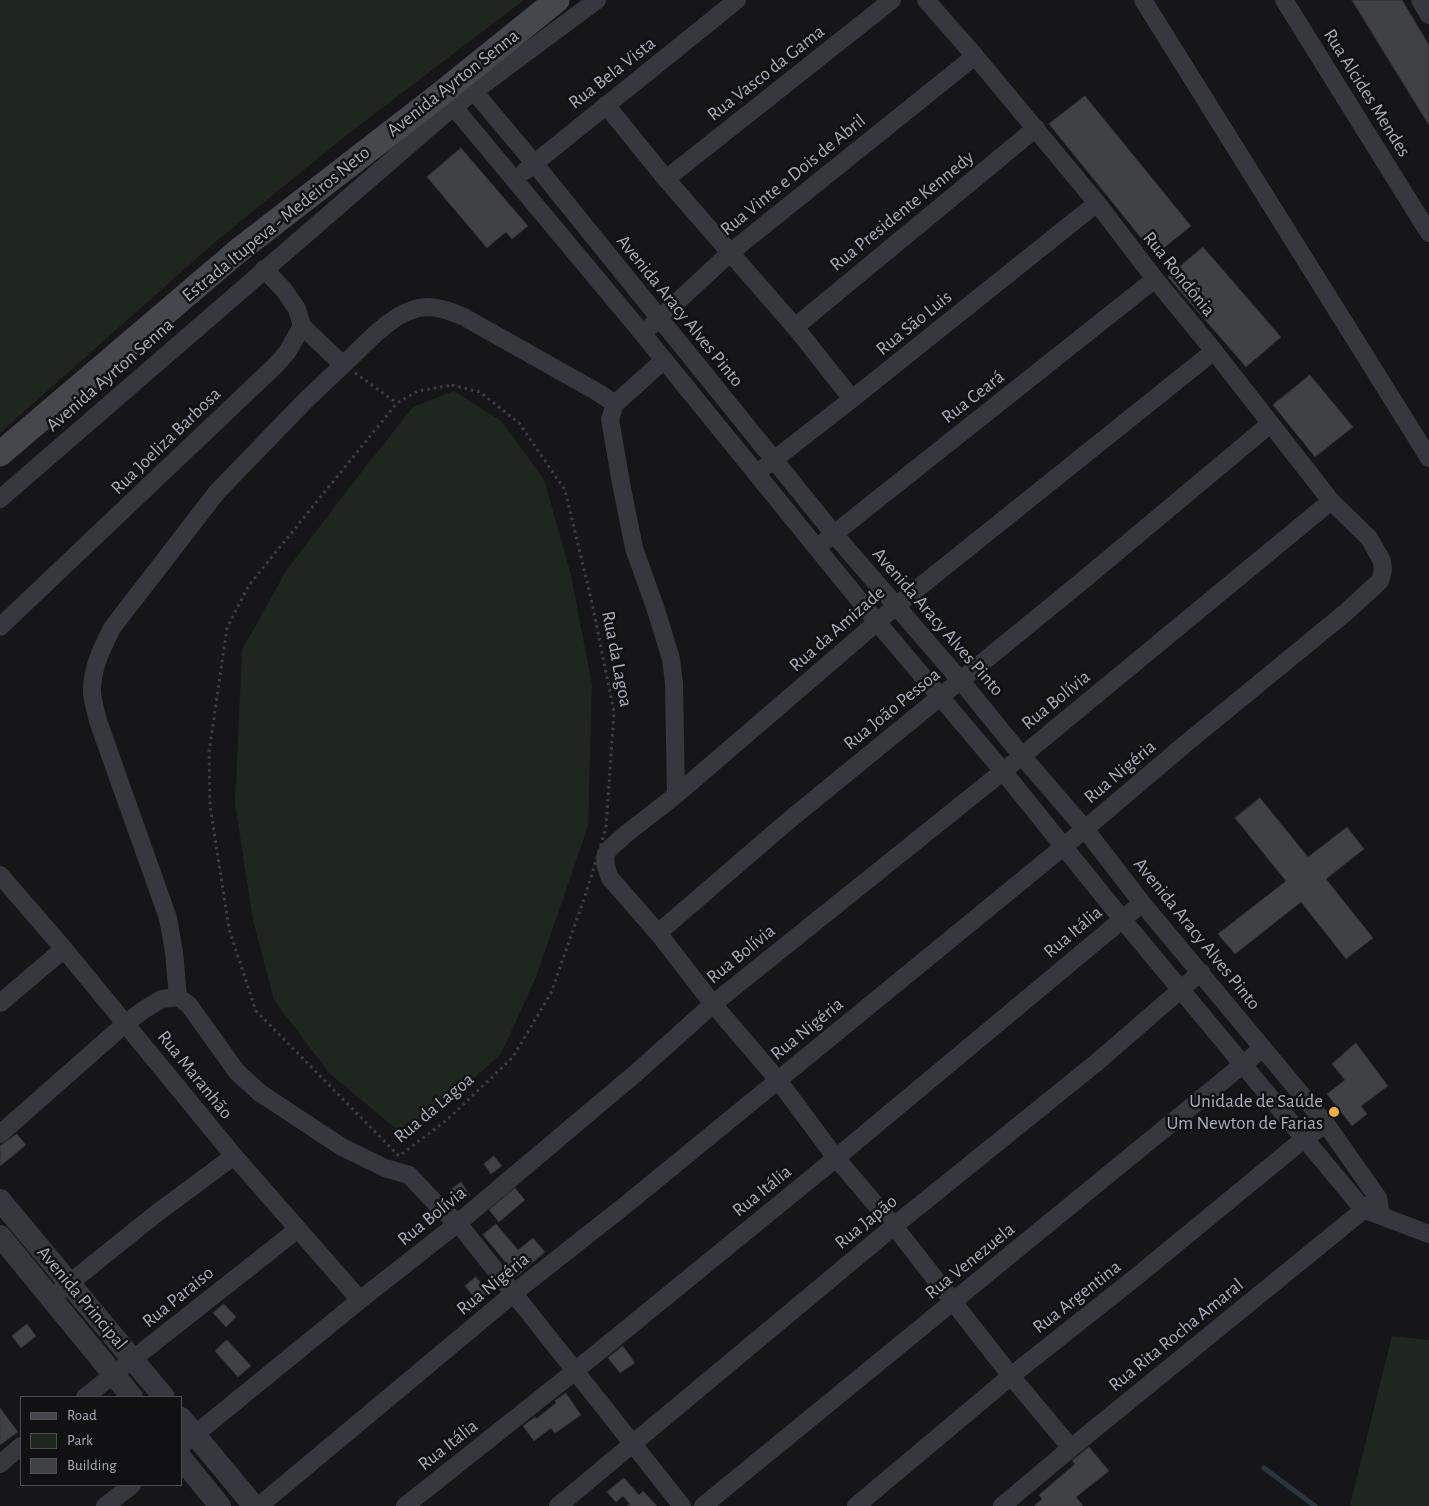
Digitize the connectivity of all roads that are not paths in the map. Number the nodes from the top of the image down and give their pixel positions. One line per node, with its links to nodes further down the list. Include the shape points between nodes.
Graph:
1 (557, 0): 11 (main road, Estrada Itupeva - Medeiros Neto)
2 (597, 0): 11 (street, Avenida Ayrton Senna)
3 (737, 0): 13 (street, Rua Bela Vista)
4 (892, 0): 16 (street, Rua Vasco da Gama)
5 (926, 0): 10 (street, Rua Rondônia)
6 (1143, 0): 34 (street)
7 (1284, 0): 19 (street, Rua Alcides Mendes)
8 (1420, 0): 9 (street)
9 (1429, 15)
10 (976, 56): 14 (street, Rua Rondônia); 20 (street, Rua Vinte e Dois de Abril)
11 (468, 84): 12 (main road, Estrada Itupeva - Medeiros Neto); 15 (street, Avenida Aracy Alves Pinto)
12 (448, 100): 17 (street); 21 (street, Avenida Ayrton Senna); 33 (main road, Estrada Itupeva - Medeiros Neto, via 238,251)
13 (606, 105): 15 (street, Rua Bela Vista); 16 (street)
14 (1036, 128): 18 (street, Rua Rondônia); 25 (street, Rua Presidente Kennedy)
15 (534, 163): 17 (street, Rua Bela Vista); 23 (street, Avenida Aracy Alves Pinto)
16 (666, 179): 20 (street)
17 (516, 181): 26 (street)
18 (1097, 203): 22 (street, Rua Rondônia); 30 (street, Rua São Luis)
19 (1429, 233)
20 (730, 252): 23 (street, Rua Vinte e Dois de Abril); 25 (street)
21 (264, 269): 24 (street, via 297,309); 37 (street, Avenida Ayrton Senna)
22 (1155, 279): 27 (street, Rua Rondônia); 39 (street, Rua Ceará)
23 (658, 319): 26 (street, Rua Vinte e Dois de Abril); 35 (street, Avenida Aracy Alves Pinto)
24 (302, 326): 29 (street); 44 (street, Rua Joeliza Barbosa, via 277,364)
25 (795, 326): 30 (street)
26 (643, 334): 28 (street)
27 (1214, 351): 32 (street, Rua Rondônia); 42 (street, Rua da Amizade)
28 (664, 360): 31 (street); 36 (street)
29 (343, 365): 31 (street, via 397,316 410,309 445,309); 59 (street, via 217,492 112,628 94,671 92,693 98,721 168,918)
30 (852, 400): 35 (street, Rua São Luis)
31 (614, 404): 49 (street, via 610,419 612,434 634,548 671,659)
32 (1270, 424): 38 (street, Rua Rondônia); 45 (street, Rua João Pessoa)
33 (0, 454)
34 (1429, 458)
35 (773, 460): 36 (street, Rua São Luis); 39 (street, Avenida Aracy Alves Pinto)
36 (756, 474): 40 (street)
37 (0, 500)
38 (1331, 501): 41 (street, Rua Rondônia, via 1368,538 1379,554 1383,570); 47 (street, Rua Bolívia)
39 (834, 534): 40 (street, Rua Ceará); 42 (street, Avenida Aracy Alves Pinto)
40 (816, 548): 43 (street)
41 (1380, 581): 50 (street, Rua Nigéria, via 1345,614)
42 (897, 605): 43 (street, Rua da Amizade); 45 (street, Avenida Aracy Alves Pinto)
43 (877, 622): 46 (street); 49 (street, Rua da Amizade)
44 (0, 627)
45 (961, 681): 46 (street, Rua João Pessoa); 47 (street, Avenida Aracy Alves Pinto)
46 (940, 698): 48 (street); 55 (street, Rua João Pessoa, via 788,821)
47 (1022, 756): 48 (street, Rua Bolívia); 50 (street, Avenida Aracy Alves Pinto)
48 (1002, 770): 51 (street); 61 (street, Rua Bolívia)
49 (676, 795): 55 (street, Rua da Amizade, via 626,834 608,850 605,857 610,878)
50 (1085, 829): 51 (street, Rua Nigéria); 53 (street, Avenida Aracy Alves Pinto)
51 (1064, 846): 54 (street); 65 (street, Rua Nigéria)
52 (1, 879): 56 (street, Rua Maranhão)
53 (1142, 902): 54 (street, Rua Itália); 57 (street, Avenida Aracy Alves Pinto)
54 (1122, 919): 58 (street); 70 (street, Rua Itália)
55 (658, 933): 61 (street)
56 (64, 949): 60 (street); 62 (street, Rua Maranhão)
57 (1201, 972): 58 (street, Rua Japão); 63 (street, Avenida Aracy Alves Pinto)
58 (1181, 989): 64 (street); 76 (street, Rua Japão, via 1096,1063)
59 (178, 997): 62 (street, via 162,999); 75 (street, via 189,1005 237,1072 260,1093 342,1147 385,1168 408,1175)
60 (0, 1003)
61 (713, 1004): 65 (street); 75 (street, Rua Bolívia)
62 (126, 1023): 67 (street); 69 (street, Rua Maranhão)
63 (1263, 1048): 64 (street, Rua Venezuela); 66 (street, Avenida Aracy Alves Pinto)
64 (1243, 1064): 68 (street); 84 (street, Rua Venezuela)
65 (778, 1080): 70 (street); 81 (street, Rua Nigéria)
66 (1326, 1124): 68 (street, Rua Argentina); 71 (street, Avenida Aracy Alves Pinto)
67 (0, 1134)
68 (1305, 1138): 73 (street); 88 (street, Rua Argentina)
69 (234, 1156): 77 (street, Rua Maranhão); 80 (street)
70 (836, 1158): 76 (street); 86 (street, Rua Itália)
71 (1378, 1198): 73 (street, Rua Rita Rocha Amaral); 74 (street)
72 (0, 1200): 80 (street, Avenida Principal)
73 (1363, 1210): 74 (street); 96 (street, Rua Rita Rocha Amaral)
74 (1381, 1216): 78 (street)
75 (458, 1223): 81 (street); 83 (street, Rua Bolívia)
76 (894, 1226): 84 (street); 94 (street, Rua Japão)
77 (298, 1229): 83 (street, Rua Maranhão); 85 (street, Rua Paraiso)
78 (1429, 1234)
79 (0, 1236): 82 (street, Avenida Principal)
80 (70, 1283): 82 (street); 85 (street, Avenida Principal)
81 (514, 1293): 86 (street); 103 (street, Rua Nigéria)
82 (51, 1298): 87 (street, Avenida Principal)
83 (360, 1300): 93 (street, Rua Bolívia)
84 (954, 1301): 88 (street); 107 (street, Rua Venezuela)
85 (133, 1360): 87 (street, Rua Paraiso); 91 (street, Avenida Principal)
86 (575, 1371): 94 (street); 104 (street, Rua Itália)
87 (115, 1375): 89 (street, Rua Paraiso); 90 (street, Avenida Principal)
88 (1011, 1376): 96 (street); 108 (street, Rua Argentina)
89 (86, 1396)
90 (131, 1396)
91 (163, 1396)
92 (182, 1421): 93 (street)
93 (188, 1441): 102 (street)
94 (632, 1444): 105 (street, Rua Japão); 106 (street)
95 (20, 1447): 98 (street)
96 (1070, 1448): 109 (street, Rua Rita Rocha Amaral)
97 (182, 1459): 101 (street)
98 (0, 1464)
99 (131, 1486): 100 (street)
100 (105, 1506)
101 (220, 1506)
102 (254, 1506)
103 (259, 1506)
104 (405, 1506)
105 (558, 1506)
106 (682, 1506)
107 (703, 1506)
108 (856, 1506)
109 (1002, 1506)

